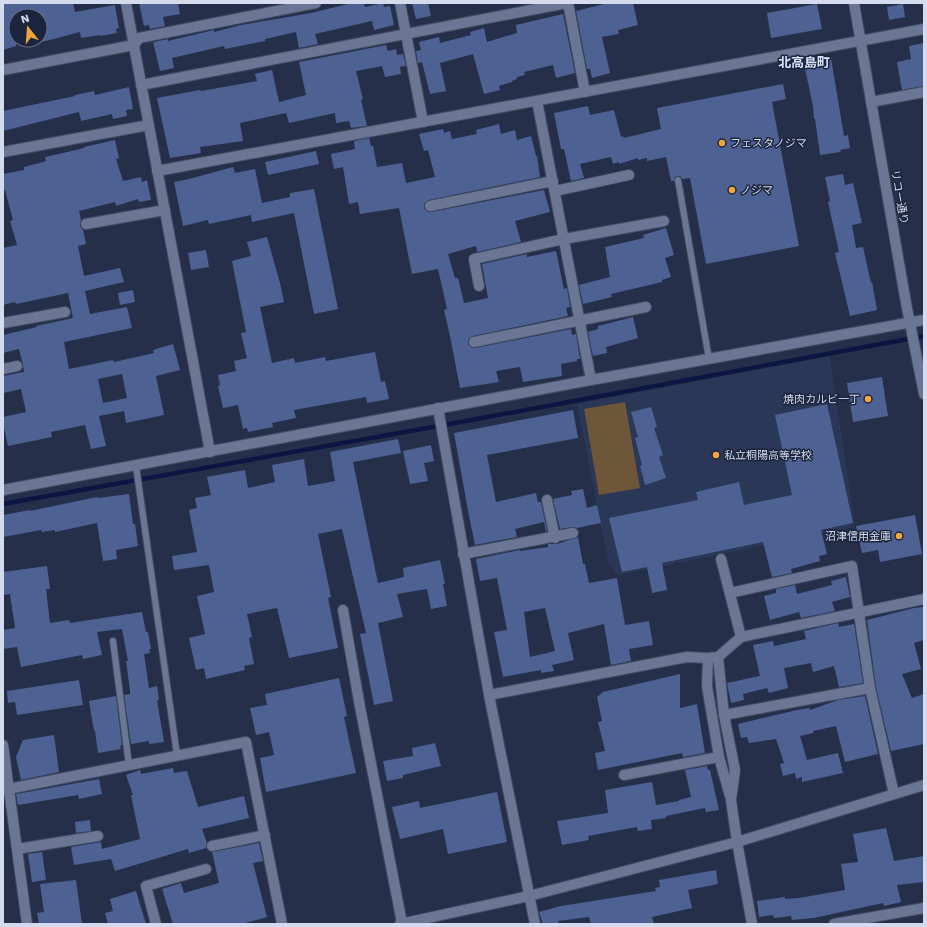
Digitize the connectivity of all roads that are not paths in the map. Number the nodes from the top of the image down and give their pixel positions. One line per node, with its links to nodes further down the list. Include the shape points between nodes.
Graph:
1 (126, 3): 9 (street)
2 (316, 3): 9 (street, via 140,38)
3 (400, 3): 7 (street)
4 (567, 3): 7 (street); 12 (street)
5 (854, 3): 8 (street, リコー通り)
6 (924, 29): 8 (street)
7 (406, 35): 11 (street); 16 (street)
8 (861, 40): 12 (street); 15 (street, リコー通り)
9 (134, 44): 10 (street); 11 (street)
10 (3, 70)
11 (141, 85): 17 (street)
12 (585, 92): 14 (street)
13 (924, 92): 15 (street)
14 (537, 101): 16 (street); 22 (street)
15 (871, 102): 33 (street, リコー通り)
16 (424, 122): 19 (street)
17 (149, 125): 18 (street); 19 (street)
18 (3, 152)
19 (157, 172): 24 (street)
20 (629, 175): 22 (street)
21 (678, 180): 36 (lane)
22 (554, 186): 23 (street); 27 (street)
23 (430, 206)
24 (165, 210): 26 (street); 42 (street)
25 (664, 221): 27 (street)
26 (86, 224)
27 (564, 239): 28 (street, via 474,259); 31 (street)
28 (479, 286)
29 (646, 307): 31 (street)
30 (65, 312): 34 (street)
31 (580, 320): 35 (street); 39 (street)
32 (924, 320): 33 (street)
33 (910, 322): 36 (street); 40 (street, リコー通り)
34 (3, 323)
35 (474, 342)
36 (709, 358): 39 (street)
37 (17, 366): 38 (street)
38 (3, 369)
39 (591, 380): 41 (street)
40 (924, 394)
41 (438, 408): 42 (street); 48 (street)
42 (210, 452): 43 (street)
43 (136, 466): 44 (street); 61 (lane)
44 (3, 490)
45 (547, 500): 47 (street)
46 (573, 533): 47 (street)
47 (555, 538): 48 (street)
48 (463, 554): 58 (street)
49 (721, 559): 50 (street)
50 (730, 593): 53 (street, via 852,566); 54 (street)
51 (924, 599): 53 (street)
52 (343, 610): 80 (street)
53 (859, 612): 54 (street); 57 (street)
54 (741, 638): 56 (street)
55 (113, 641): 63 (lane)
56 (713, 657): 58 (street, via 687,657); 59 (street); 62 (street, via 707,686)
57 (870, 688): 59 (street); 67 (street)
58 (489, 695): 75 (street)
59 (724, 715): 68 (street, via 735,770)
60 (3, 745): 66 (street)
61 (177, 755): 63 (street); 69 (street, via 246,742)
62 (719, 757): 64 (street); 68 (street)
63 (129, 765): 66 (street)
64 (624, 775)
65 (924, 785): 67 (street)
66 (6, 789): 73 (street)
67 (894, 794): 71 (street)
68 (731, 800): 71 (street)
69 (265, 835): 72 (street); 79 (street)
70 (98, 836): 73 (street)
71 (737, 842): 75 (street); 82 (street)
72 (212, 846)
73 (17, 849): 77 (street)
74 (206, 869): 78 (street, via 146,886)
75 (530, 896): 80 (street); 81 (street)
76 (924, 908): 83 (street)
77 (27, 924)
78 (156, 924)
79 (282, 924)
80 (401, 924)
81 (535, 924)
82 (752, 924)
83 (834, 924)

